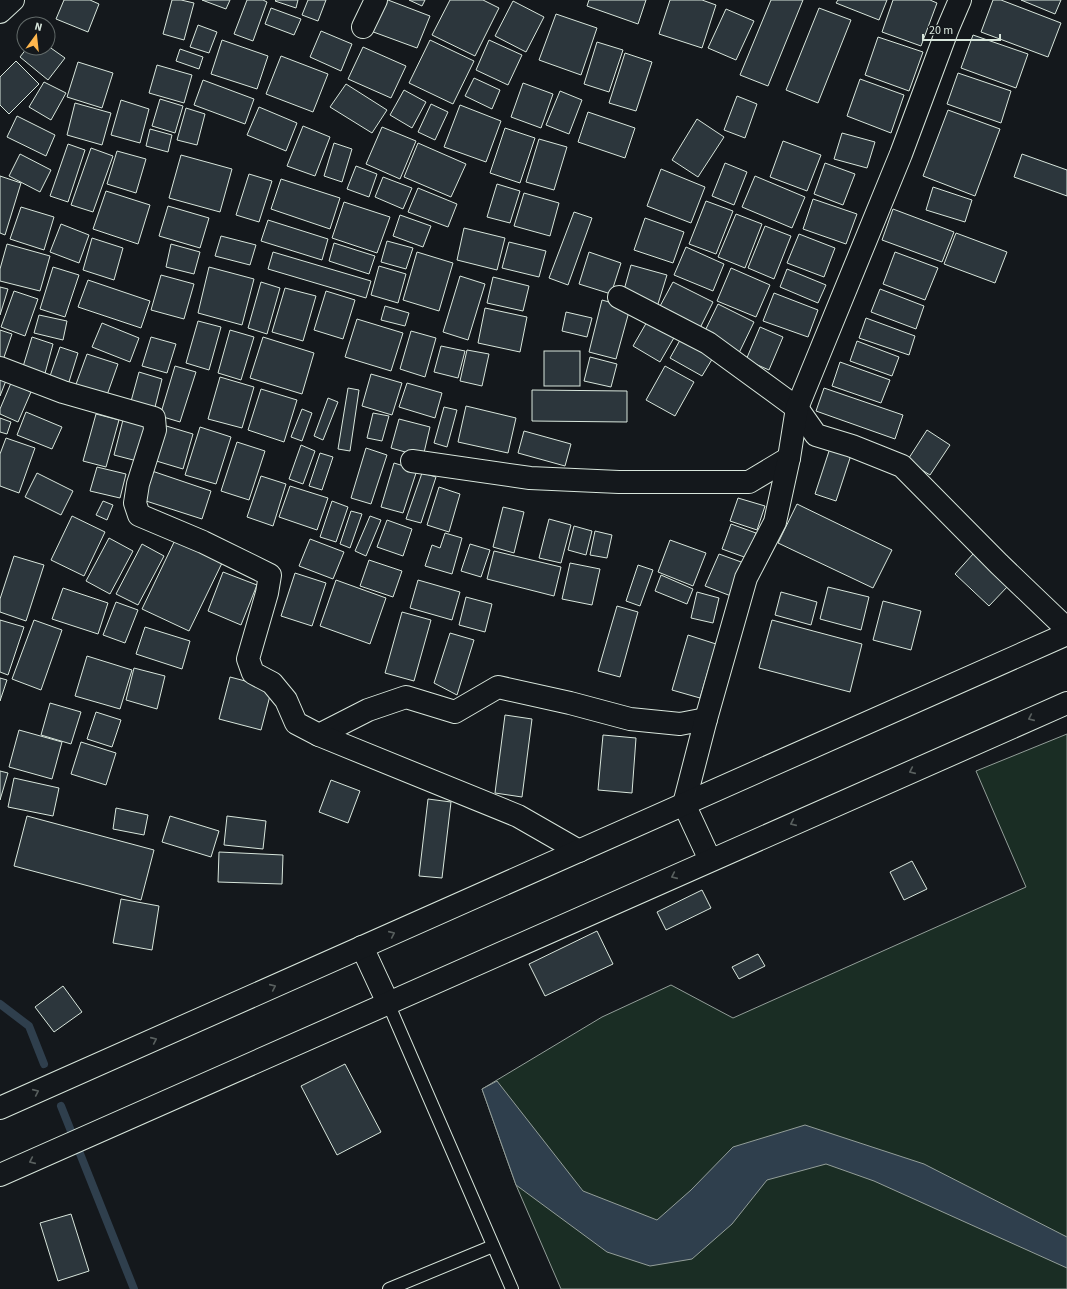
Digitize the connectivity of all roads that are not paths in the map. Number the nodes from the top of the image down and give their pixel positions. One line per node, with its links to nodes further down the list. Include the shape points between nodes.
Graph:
1 (13, 0): 4 (street)
2 (376, 0): 5 (street)
3 (960, 0): 8 (street, via 901,154)
4 (0, 12)
5 (363, 27)
6 (619, 297): 8 (street, via 708,343)
7 (0, 368): 15 (street, via 63,392 154,418 155,430 138,484 135,503 139,515 203,542 270,575 248,659 253,673 272,683 286,700 296,723)
8 (797, 408): 9 (street); 11 (street, via 816,435 902,466)
9 (789, 458): 10 (street, via 749,482 619,482 530,478); 14 (street, via 775,522 746,578)
10 (412, 460)
11 (1067, 629)
12 (1067, 634): 16 (street)
13 (1067, 703): 18 (street, one-way to 18)
14 (706, 719): 15 (street, via 680,724 630,719 498,687 455,712 406,697 368,710); 16 (street)
15 (319, 735): 17 (street, via 518,816)
16 (684, 804): 17 (street); 18 (street)
17 (579, 851): 19 (street, one-way to 17)
18 (710, 860): 20 (street, one-way to 20)
19 (362, 947): 20 (street); 21 (street, one-way to 19)
20 (388, 1003): 22 (street, one-way to 22); 23 (lane)
21 (0, 1108)
22 (0, 1175)
23 (493, 1246): 24 (lane); 25 (lane)
24 (389, 1289)
25 (512, 1289)

